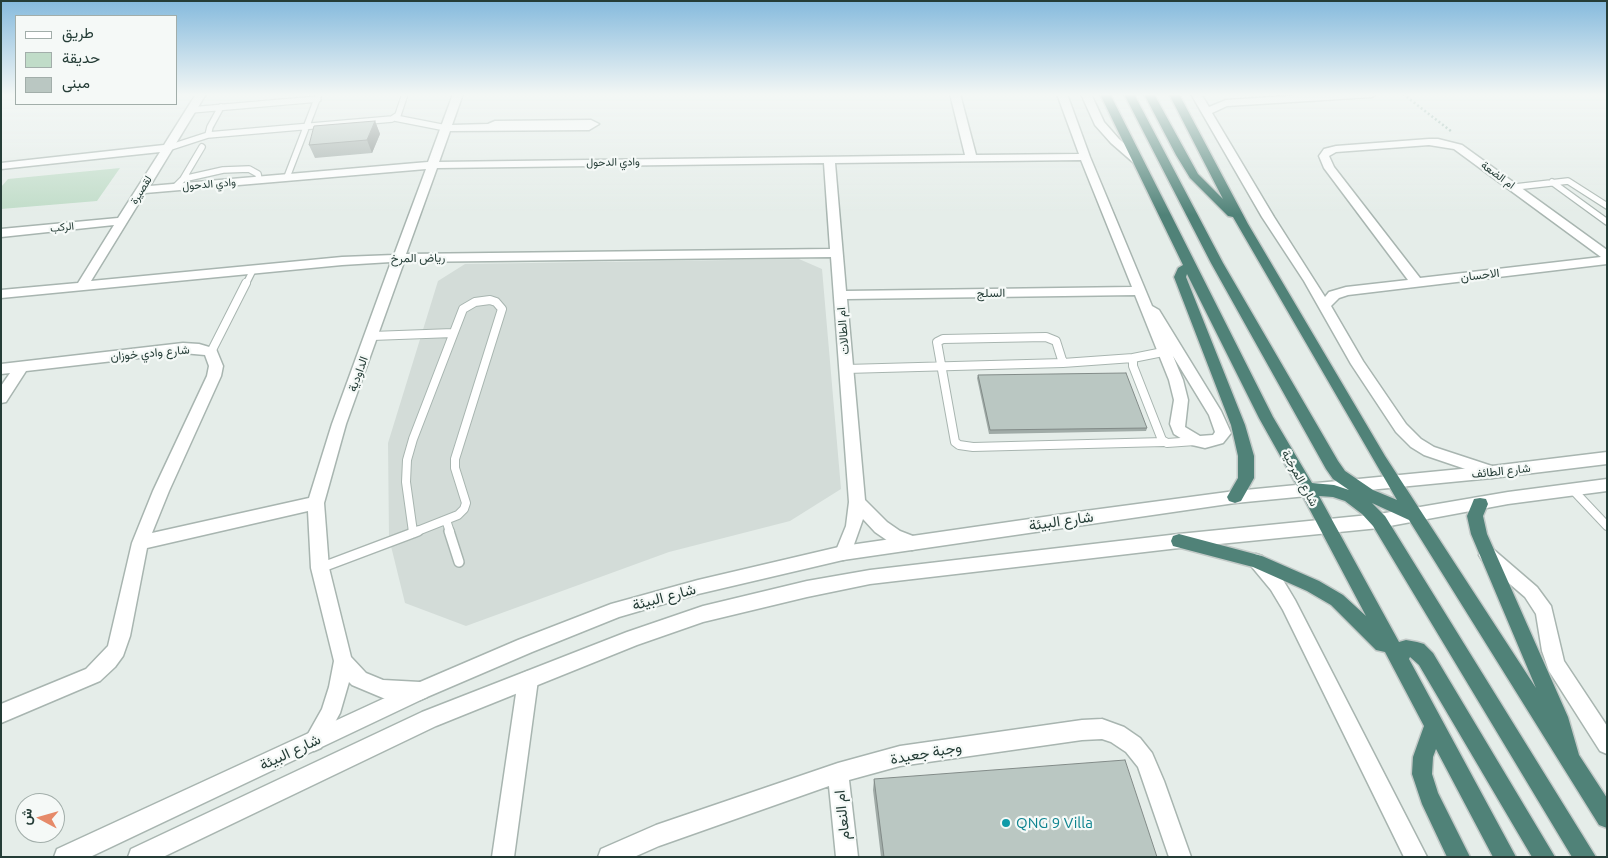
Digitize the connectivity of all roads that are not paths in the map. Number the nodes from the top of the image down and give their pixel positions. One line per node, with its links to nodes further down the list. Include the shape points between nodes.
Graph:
1 (176, 134): 15 (street, لقصيرة)
2 (230, 134): 13 (lane)
3 (304, 134): 22 (lane)
4 (444, 134): 20 (street, الداودية)
5 (965, 134): 16 (street)
6 (1077, 134): 17 (street)
7 (1109, 134): 19 (street)
8 (1125, 134): 19 (highway, شارع المرخية)
9 (1149, 134): 64 (highway, via 1264,348 1332,465)
10 (1170, 134): 30 (highway, via 1194,176)
11 (1195, 134): 30 (highway)
12 (1219, 134): 38 (street)
13 (208, 136): 15 (lane)
14 (202, 147): 24 (lane)
15 (168, 148): 21 (street); 26 (street, لقصيرة)
16 (971, 157): 17 (street, وادي الدحول); 18 (street, وادي الدحول)
17 (1085, 157): 42 (street)
18 (829, 159): 20 (street, وادي الدحول); 32 (street, ام الطالات)
19 (1138, 161): 36 (highway, شارع المرخية)
20 (434, 165): 22 (street, وادي الدحول); 34 (street, الداودية)
21 (1, 166)
22 (287, 177): 24 (street, وادي الدحول)
23 (1552, 182): 25 (lane); 27 (lane, via 1572,182); 29 (lane)
24 (180, 183): 26 (street, وادي الدحول)
25 (1515, 187): 33 (street, ام الضعة); 39 (street, ام الضعة, via 1465,150 1449,144 1429,142 1328,151 1324,156 1329,168)
26 (142, 190): 28 (street, لقصيرة)
27 (1607, 206)
28 (122, 221): 31 (street, الركب); 40 (street, لقصيرة)
29 (1607, 222)
30 (1242, 224): 62 (highway)
31 (1, 234)
32 (836, 253): 34 (street, رياض المرخ); 44 (street, ام الطالات)
33 (1607, 256)
34 (398, 258): 37 (street, رياض المرخ); 48 (street, الداودية)
35 (1607, 260): 39 (street, الاحسان)
36 (1189, 266): 65 (highway, شارع المرخية, via 1266,418); 67 (highway, via 1180,277 1238,425 1246,456 1246,478)
37 (253, 270): 40 (street, رياض المرخ); 49 (lane)
38 (1310, 281): 41 (street, الاحسان); 45 (street)
39 (1417, 282): 41 (street, الاحسان)
40 (82, 286): 43 (street, رياض المرخ)
41 (1353, 290): 45 (street, الاحسان, via 1334,295)
42 (1141, 291): 44 (street, السلج); 46 (street)
43 (1, 294)
44 (840, 295): 56 (street, ام الطالات)
45 (1324, 306): 61 (street, via 1358,364 1401,428 1416,443 1429,451)
46 (1148, 309): 50 (street); 58 (street, via 1154,313 1220,425 1222,433 1218,439)
47 (453, 333): 48 (lane); 72 (lane, via 463,309 468,305 490,300 500,305 502,309 455,459 465,506 458,515); 76 (lane, via 407,460 406,482)
48 (372, 336): 69 (street, الداودية)
49 (211, 352): 54 (street, شارع وادي خوزان, via 183,348); 78 (street, via 216,366 214,376)
50 (1164, 352): 51 (lane); 58 (street, via 1180,391 1177,424 1184,435)
51 (1133, 358): 52 (lane); 59 (lane, via 1133,366)
52 (1063, 363): 53 (lane); 53 (lane, via 1056,341 1046,337 943,339 936,345)
53 (940, 366): 56 (lane); 59 (lane, via 953,437 958,445)
54 (21, 367): 55 (street, شارع وادي خوزان); 57 (street)
55 (1, 369)
56 (846, 369): 68 (street, ام الطالات)
57 (1, 398)
58 (1197, 441): 59 (lane)
59 (1164, 442)
60 (1607, 458): 61 (street, شارع الطائف)
61 (1492, 472): 62 (street, شارع الطائف)
62 (1394, 482): 64 (street, شارع الطائف); 71 (highway)
63 (1607, 485): 66 (street)
64 (1353, 486): 65 (street, شارع البيئة); 71 (highway)
65 (1307, 489): 67 (street, شارع البيئة); 73 (highway, via 1334,491 1351,497); 75 (highway, شارع المرخية)
66 (1573, 490): 70 (street); 74 (lane)
67 (1235, 497): 79 (street, شارع البيئة)
68 (857, 502): 79 (street, via 881,527); 80 (street, ام الطالات, via 854,526)
69 (316, 503): 78 (street); 84 (street, الداودية)
70 (1480, 504): 71 (street); 81 (highway, via 1475,516 1476,524)
71 (1415, 515): 73 (street, شارع البيئة); 93 (highway)
72 (446, 520): 76 (lane); 83 (lane)
73 (1379, 521): 75 (street, شارع البيئة); 106 (highway)
74 (1605, 522)
75 (1327, 526): 77 (street, شارع البيئة); 85 (highway, شارع المرخية)
76 (413, 533): 84 (lane)
77 (1179, 541): 82 (highway); 87 (street, شارع البيئة, via 870,577 807,589 703,614)
78 (140, 543): 89 (street, via 121,636 108,662 93,675)
79 (912, 543): 80 (street, شارع البيئة)
80 (843, 553): 88 (street, شارع البيئة, via 617,610)
81 (1488, 555): 92 (street, via 1531,592 1544,612 1556,665); 93 (highway, via 1558,717)
82 (1256, 561): 85 (highway, via 1337,600); 102 (street, via 1290,604)
83 (459, 562)
84 (320, 568): 86 (street, الداودية)
85 (1399, 660): 90 (highway, شارع المرخية); 105 (highway, via 1400,653 1406,648 1417,650 1426,659)
86 (342, 661): 88 (street, via 359,679 383,690); 91 (street, الداودية, via 339,687 330,713)
87 (528, 680): 97 (street, شارع البيئة, via 429,719); 98 (street)
88 (420, 691): 91 (street, شارع البيئة)
89 (1, 714)
90 (1434, 727): 103 (highway, via 1423,757 1422,774 1429,797); 104 (highway, شارع المرخية)
91 (314, 741): 96 (street, شارع البيئة)
92 (1607, 744)
93 (1575, 769): 95 (highway)
94 (838, 773): 99 (street, وجبة جعيدة, via 656,836); 100 (street, ام النعام); 101 (street, وجبة جعيدة, via 900,756 1102,729 1133,745 1144,760)
95 (1607, 817)
96 (65, 857)
97 (139, 857)
98 (503, 857)
99 (609, 857)
100 (847, 857)
101 (1180, 857)
102 (1416, 857)
103 (1459, 857)
104 (1505, 857)
105 (1544, 857)
106 (1585, 857)

